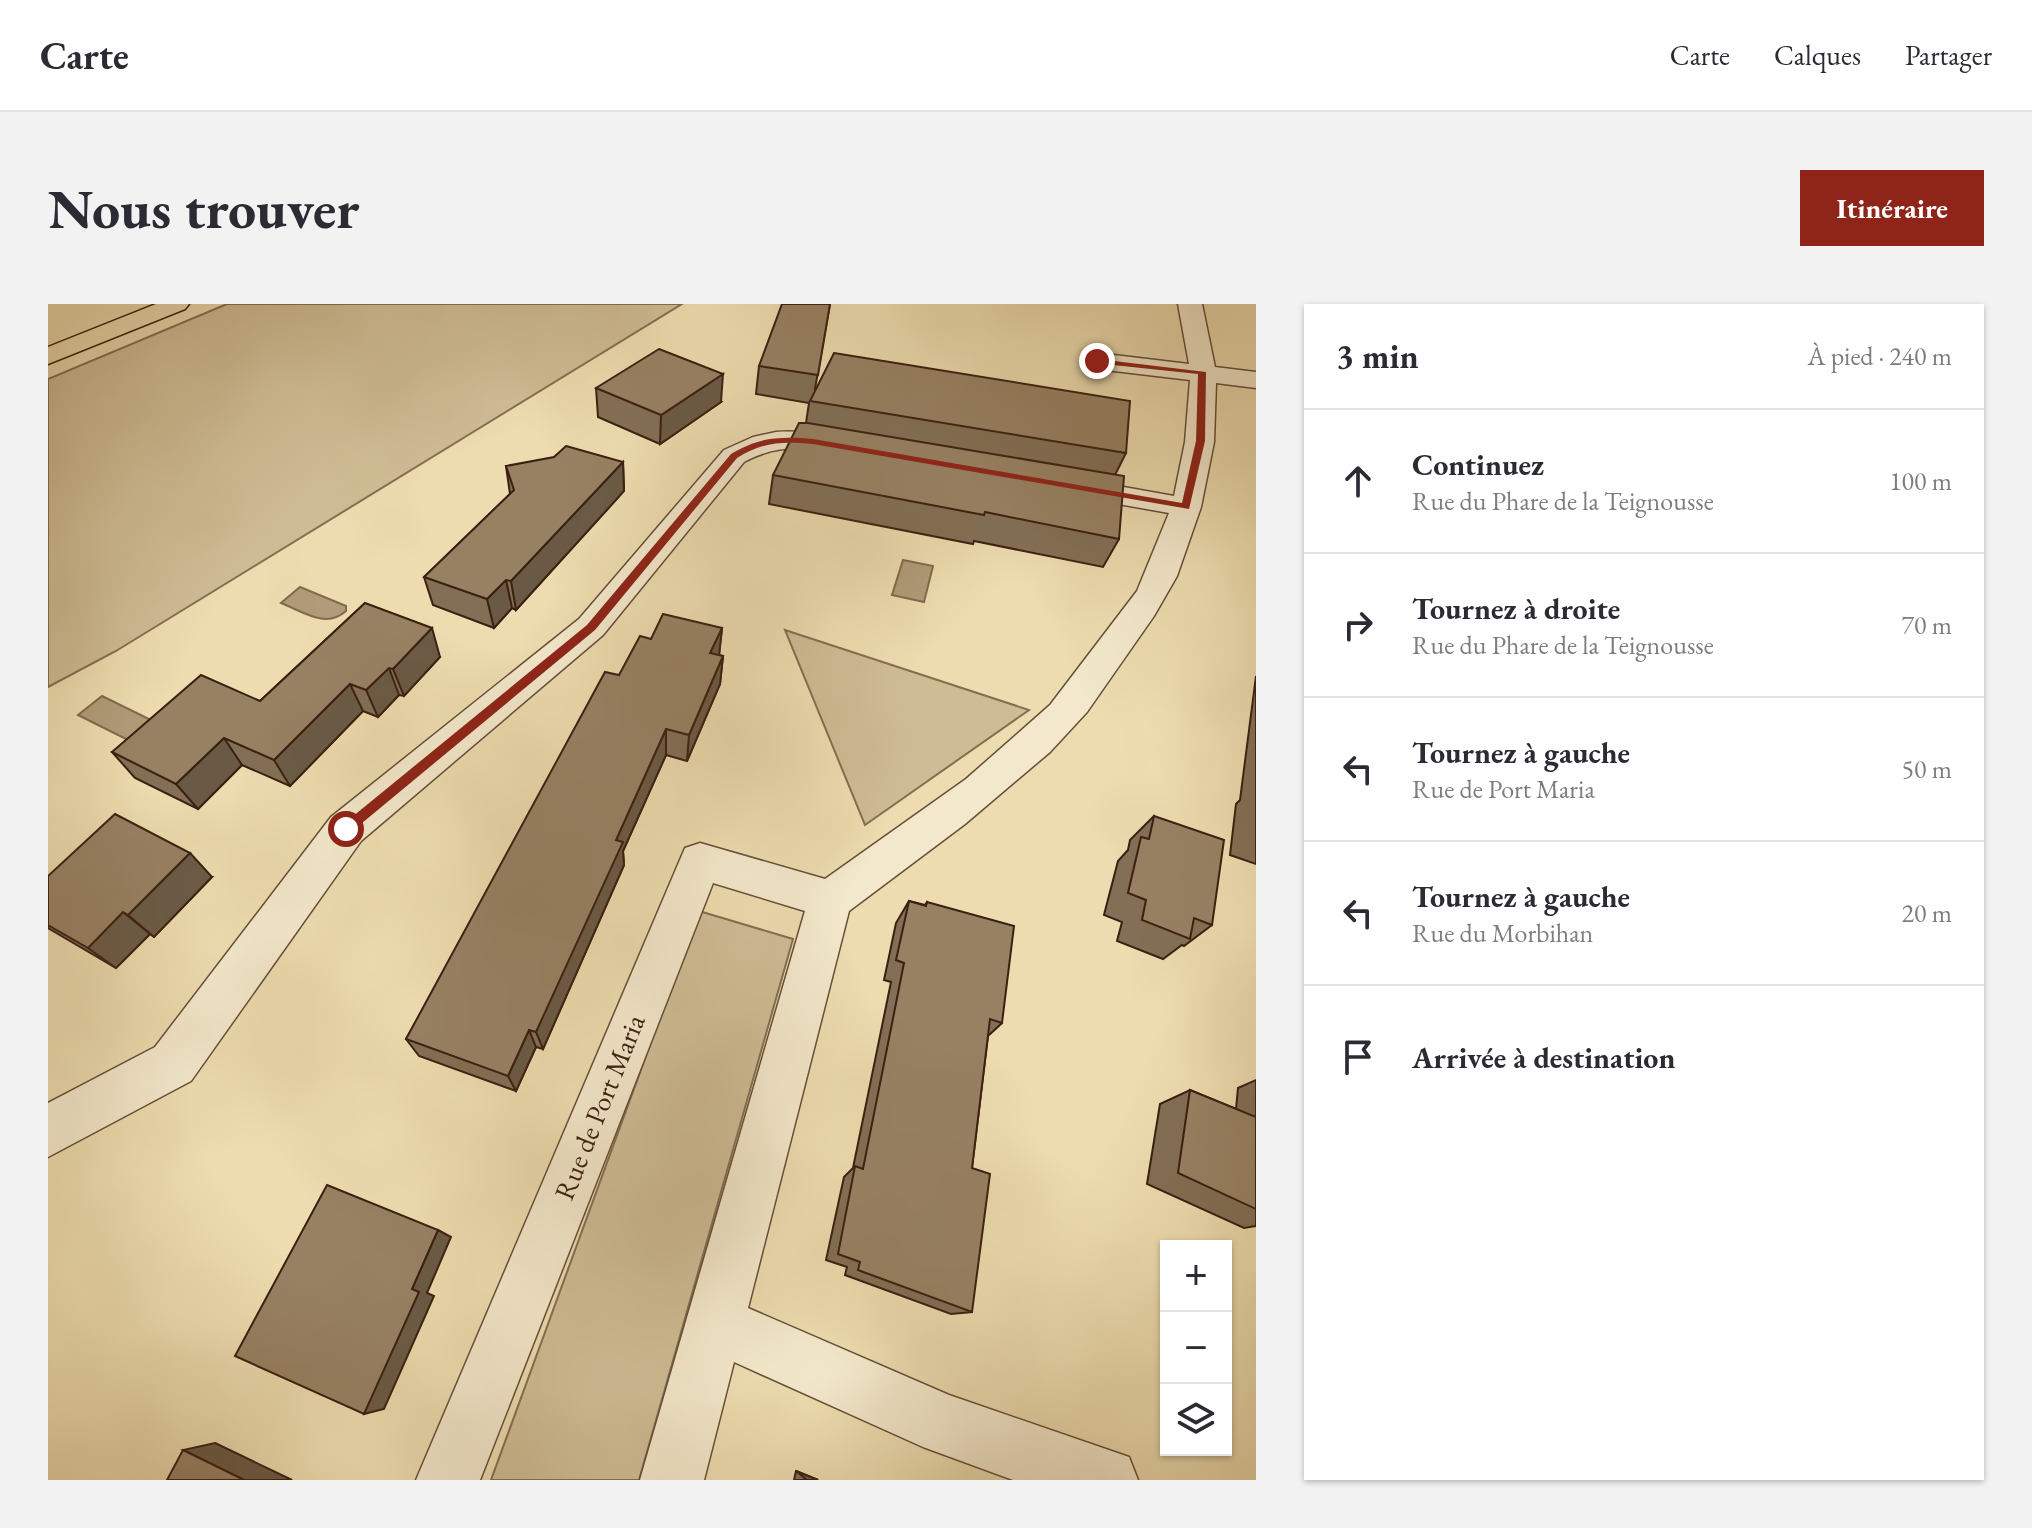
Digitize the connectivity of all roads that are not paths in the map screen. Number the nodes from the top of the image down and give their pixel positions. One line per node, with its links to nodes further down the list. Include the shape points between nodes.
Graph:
1 (123, 304): 4 (highway)
2 (177, 304): 5 (highway)
3 (1190, 304): 7 (street)
4 (48, 333)
5 (48, 356)
6 (1097, 361): 7 (street)
7 (1202, 372): 8 (street); 11 (street, via 1200,441)
8 (1256, 380)
9 (890, 455): 13 (street, via 779,438 755,443 734,456 591,627 346,829 173,1064)
10 (1030, 480): 11 (street)
11 (1186, 507): 12 (street, via 1161,579 1065,713 984,788)
12 (830, 900): 14 (street); 15 (street, Rue de Port Maria, via 700,861)
13 (48, 1131)
14 (714, 1323): 16 (street); 17 (street, via 945,1425)
15 (448, 1480)
16 (672, 1480)
17 (1106, 1480)

